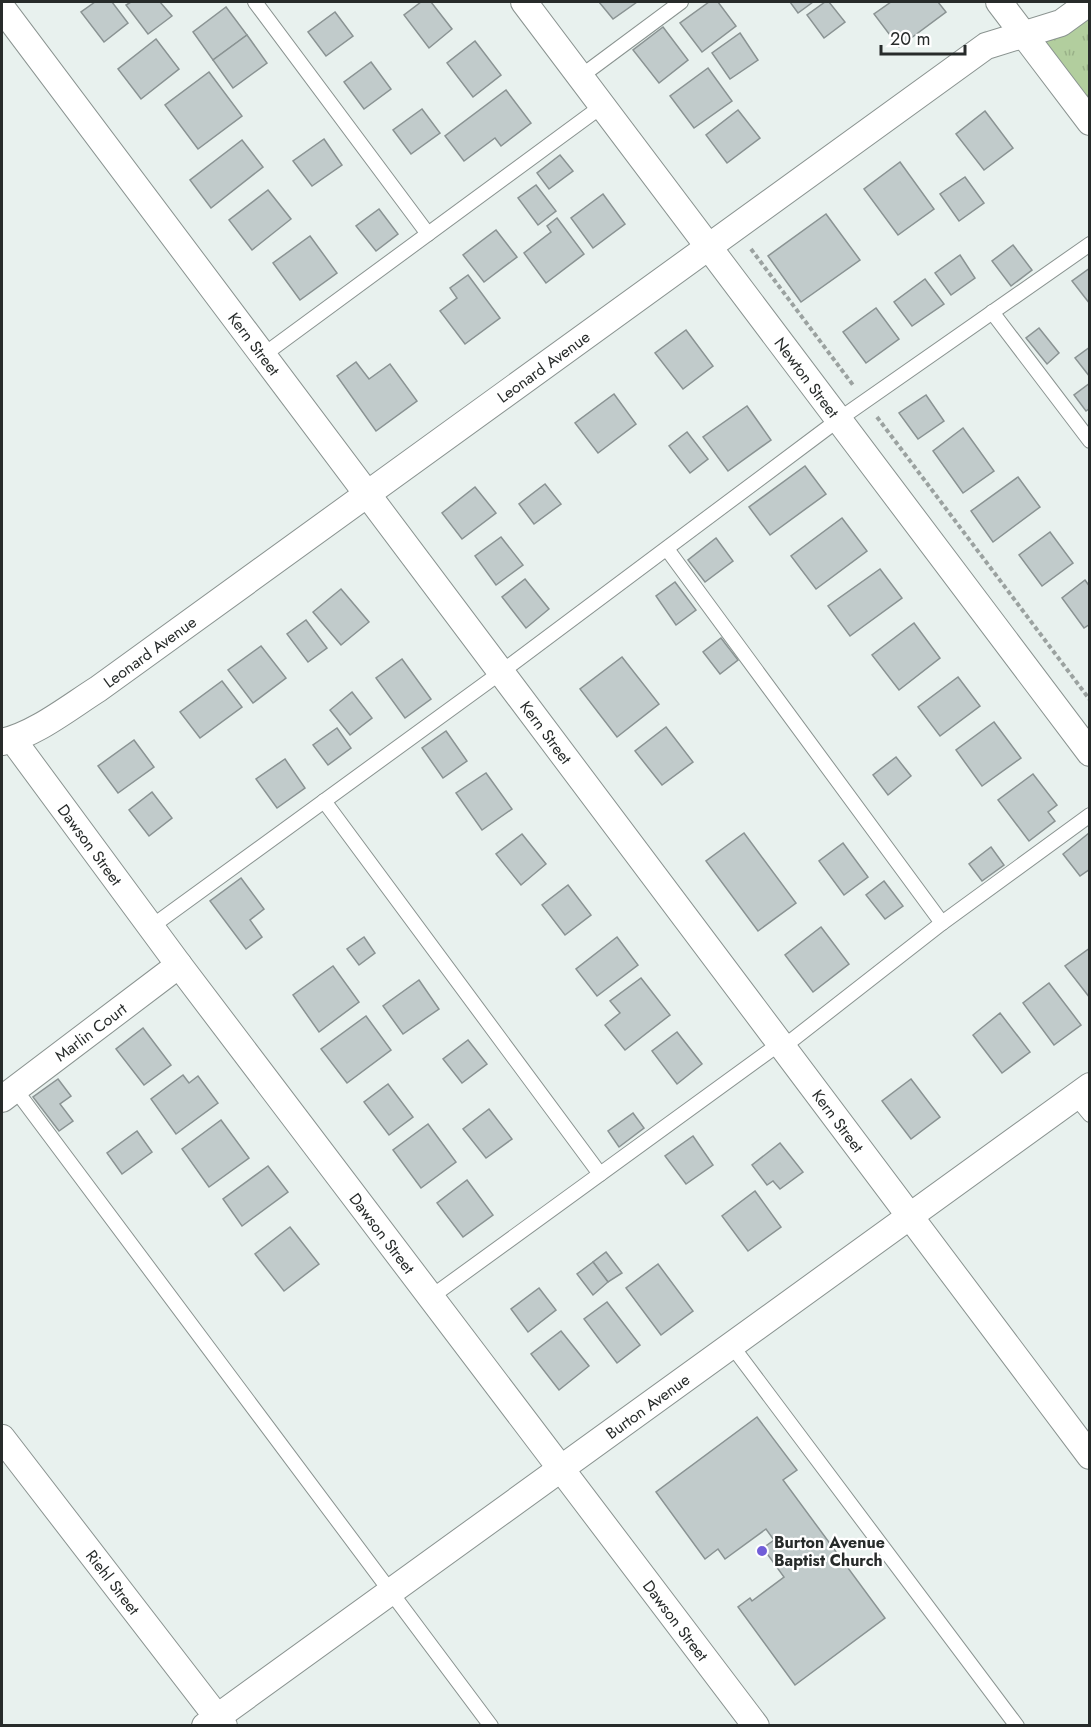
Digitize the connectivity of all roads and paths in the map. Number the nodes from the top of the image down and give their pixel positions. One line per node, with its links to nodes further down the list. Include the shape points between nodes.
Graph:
1 (255, 2): 11 (lane)
2 (524, 2): 8 (street, Newton Street)
3 (681, 2): 8 (lane)
4 (999, 2): 7 (street)
5 (1089, 3): 7 (street, Leonard Avenue, via 1061,23)
6 (2, 8): 16 (street, Kern Street)
7 (1025, 36): 10 (street); 14 (street, Leonard Avenue, via 986,46)
8 (580, 77): 9 (street, Newton Street)
9 (602, 106): 11 (lane); 14 (street, Newton Street)
10 (1089, 122)
11 (428, 234): 16 (lane)
12 (747, 243): 17 (path)
13 (1089, 244): 15 (lane)
14 (708, 248): 18 (street, Newton Street); 20 (street, Leonard Avenue)
15 (992, 312): 17 (lane); 19 (lane)
16 (262, 356): 20 (street, Kern Street)
17 (866, 401): 18 (lane); 23 (path)
18 (838, 420): 21 (lane); 25 (street, Newton Street)
19 (1089, 441)
20 (368, 496): 22 (street, Kern Street); 24 (street, Leonard Avenue, via 98,689)
21 (667, 549): 22 (lane); 28 (lane)
22 (500, 673): 26 (lane); 31 (street, Kern Street)
23 (1089, 699)
24 (7, 741): 29 (street, Dawson Street)
25 (1089, 753)
26 (324, 801): 29 (lane); 34 (lane)
27 (1089, 815): 28 (lane)
28 (942, 923): 31 (lane)
29 (151, 927): 30 (street, Dawson Street)
30 (179, 965): 32 (street, Marlin Court); 36 (street, Dawson Street)
31 (780, 1046): 34 (lane); 35 (street, Kern Street)
32 (8, 1094): 41 (lane)
33 (1085, 1100): 35 (street, Burton Avenue)
34 (600, 1174): 36 (lane)
35 (910, 1218): 37 (street, Burton Avenue); 39 (street, Kern Street)
36 (431, 1297): 40 (street, Dawson Street)
37 (732, 1346): 40 (street, Burton Avenue); 45 (lane)
38 (2, 1438): 42 (street, Riehl Street)
39 (1089, 1456)
40 (562, 1470): 41 (street, Burton Avenue); 44 (street, Dawson Street)
41 (391, 1592): 42 (street, Burton Avenue); 43 (lane)
42 (215, 1722)
43 (491, 1725)
44 (756, 1725)
45 (1017, 1725)

